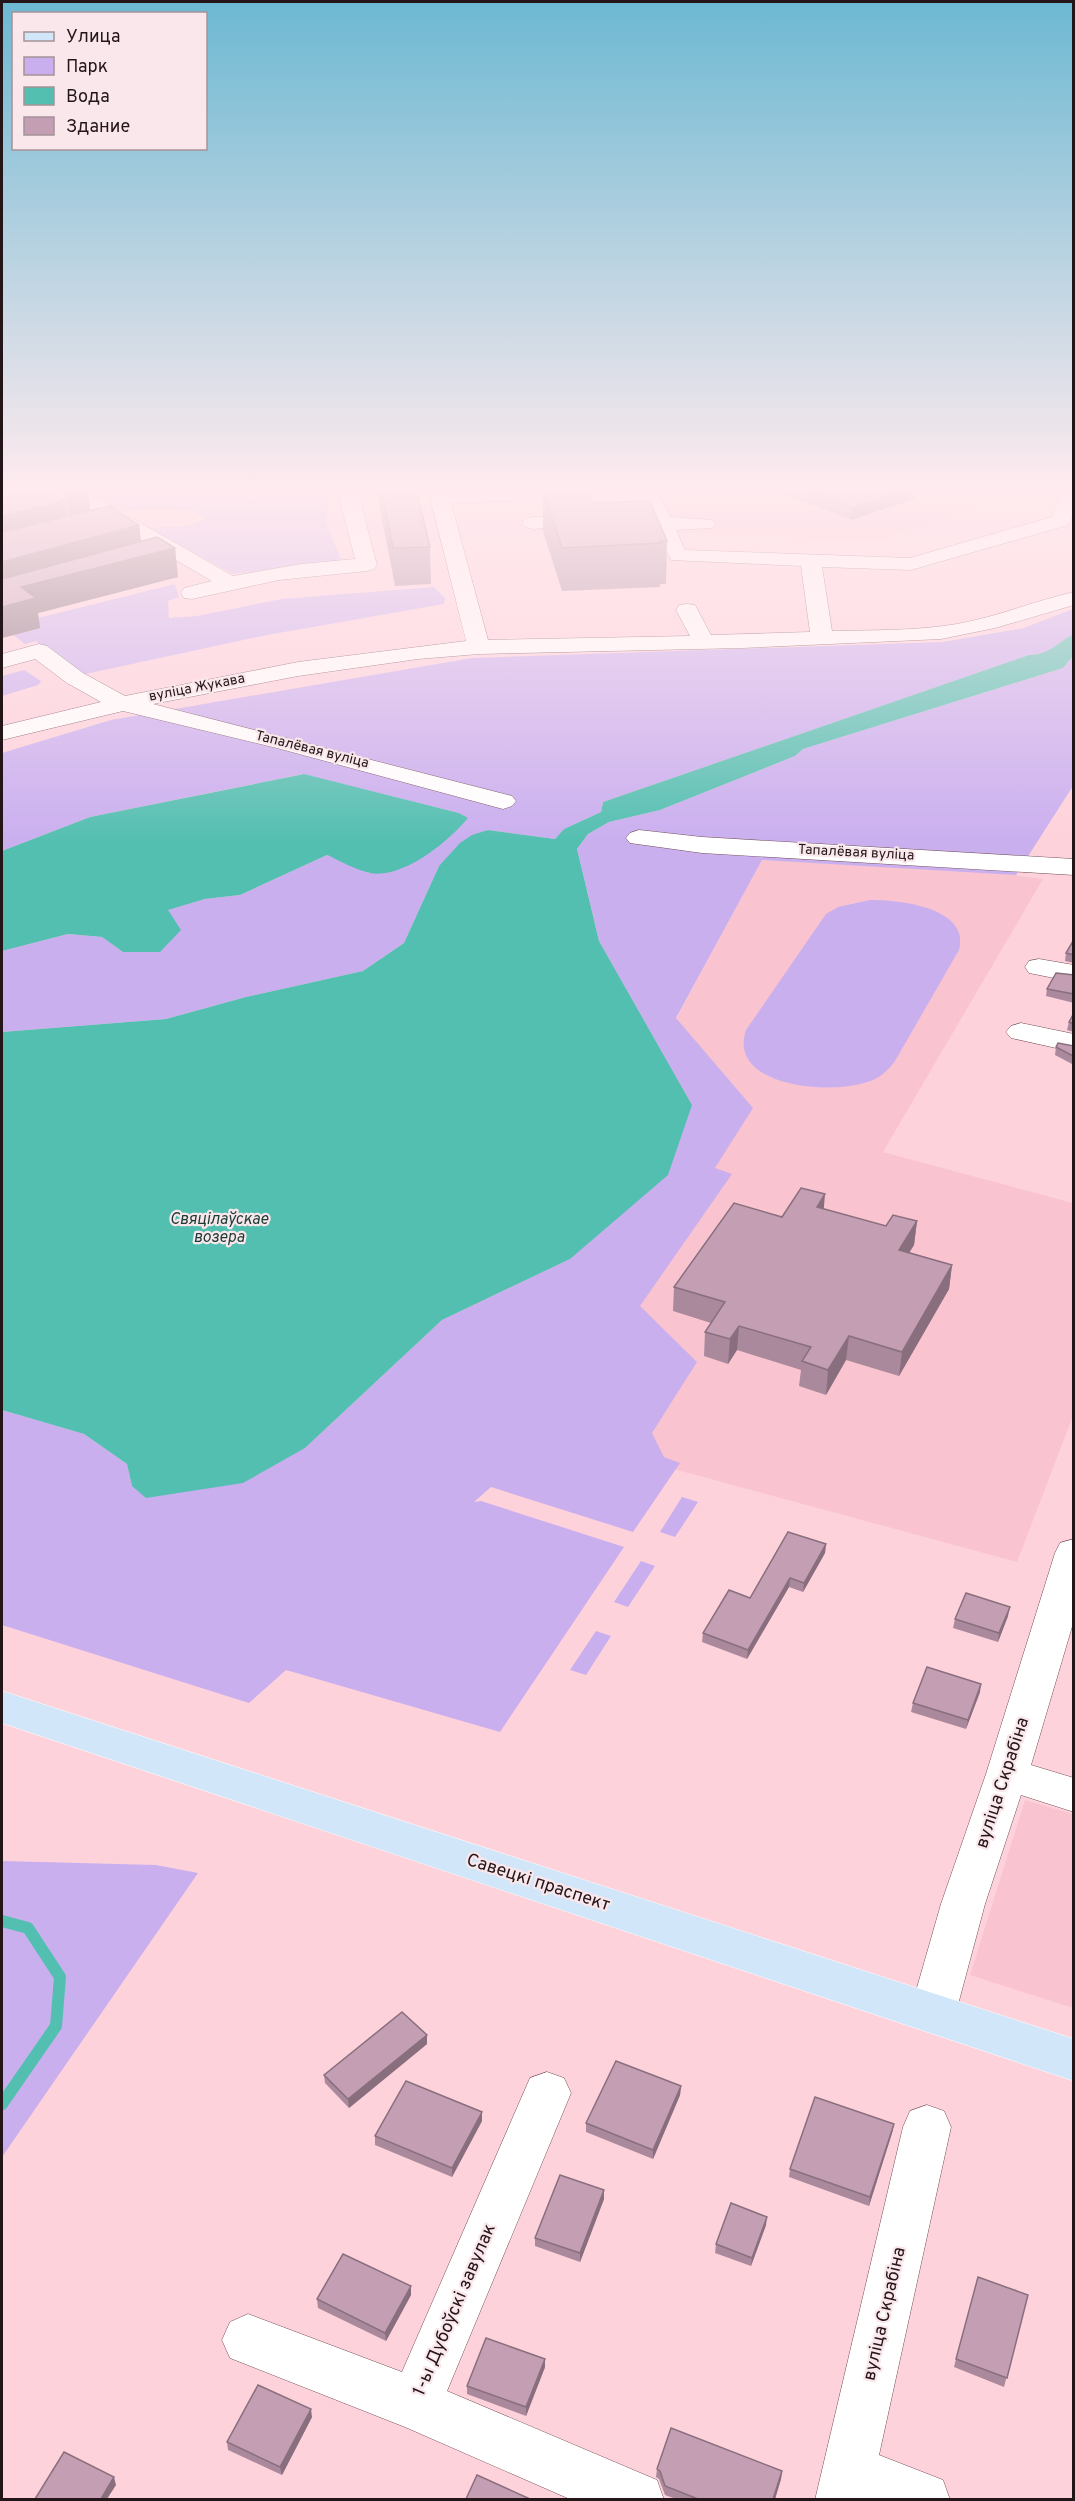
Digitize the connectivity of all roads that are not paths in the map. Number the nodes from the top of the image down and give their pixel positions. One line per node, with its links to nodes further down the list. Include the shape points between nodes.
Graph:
1 (470, 610): 7 (street)
2 (687, 610): 6 (street)
3 (817, 610): 5 (street)
4 (1038, 610): 5 (street, вуліца Жукава, via 956,631)
5 (823, 638): 6 (street, вуліца Жукава)
6 (704, 642): 7 (street, вуліца Жукава)
7 (480, 647): 9 (street, вуліца Жукава, via 311,667)
8 (2, 661): 9 (street, via 39,651 75,678)
9 (120, 703): 10 (street, вуліца Жукава); 11 (street, Тапалёвая вуліца)
10 (2, 734)
11 (502, 801)
12 (639, 838): 13 (street, Тапалёвая вуліца)
13 (1074, 867)
14 (1039, 967): 15 (street)
15 (1074, 974)
16 (1022, 1032): 17 (street)
17 (1074, 1043)
18 (1074, 1553): 20 (street, вуліца Скрабіна)
19 (2, 1707): 22 (main road, Савецкі праспект)
20 (1007, 1774): 21 (street); 22 (street, вуліца Скрабіна, via 963,1904)
21 (1074, 1795)
22 (933, 2013): 23 (main road, Савецкі праспект)
23 (1074, 2060)
24 (547, 2093): 27 (street, 1-ы Дубоўскі завулак)
25 (927, 2127): 28 (street, вуліца Скрабіна)
26 (248, 2340): 27 (street)
27 (415, 2404): 29 (street, 1-ы Дубоўскі завулак)
28 (845, 2485): 30 (street)
29 (637, 2499)
30 (923, 2499)

